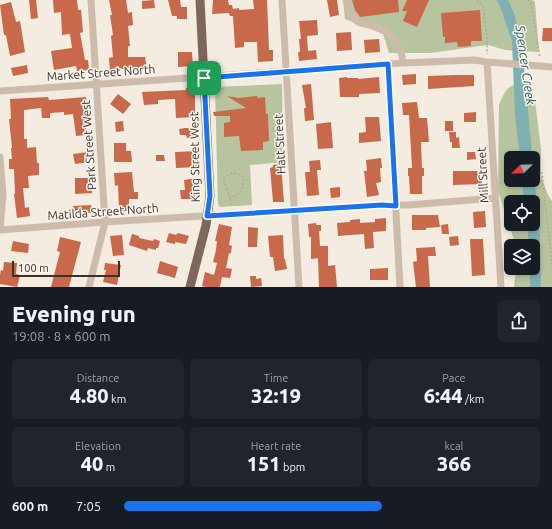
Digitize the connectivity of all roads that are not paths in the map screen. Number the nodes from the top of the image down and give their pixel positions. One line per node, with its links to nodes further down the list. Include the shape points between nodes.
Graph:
1 (91, 0): 11 (street, Park Street West)
2 (200, 0): 10 (main road, King Street West)
3 (282, 0): 9 (street, Hatt Street)
4 (346, 0): 6 (street, via 351,15 358,22 375,26 397,42)
5 (487, 62): 6 (street, Market Street North, via 474,60); 8 (street, Market Street North); 14 (street, Mill Street)
6 (403, 63): 7 (street, Market Street North)
7 (388, 64): 9 (street, Market Street North); 15 (street)
8 (552, 67)
9 (287, 72): 10 (street, Market Street North); 16 (street, Hatt Street)
10 (204, 78): 11 (street, Market Street North); 17 (main road, King Street West, via 210,196)
11 (96, 84): 12 (street, Market Street North); 18 (street, Park Street West)
12 (0, 91)
13 (0, 157): 19 (street, via 3,195)
14 (495, 198): 15 (street, Matilda Street North); 24 (street, Mill Street)
15 (396, 206): 16 (street, Matilda Street North); 23 (street)
16 (294, 211): 17 (street, Matilda Street North); 22 (street, Hatt Street)
17 (207, 216): 18 (street, Matilda Street North); 21 (main road, King Street West)
18 (105, 222): 19 (street, Matilda Street North); 20 (street, Park Street West)
19 (0, 230)
20 (89, 287)
21 (190, 287)
22 (299, 287)
23 (400, 287)
24 (501, 287)

